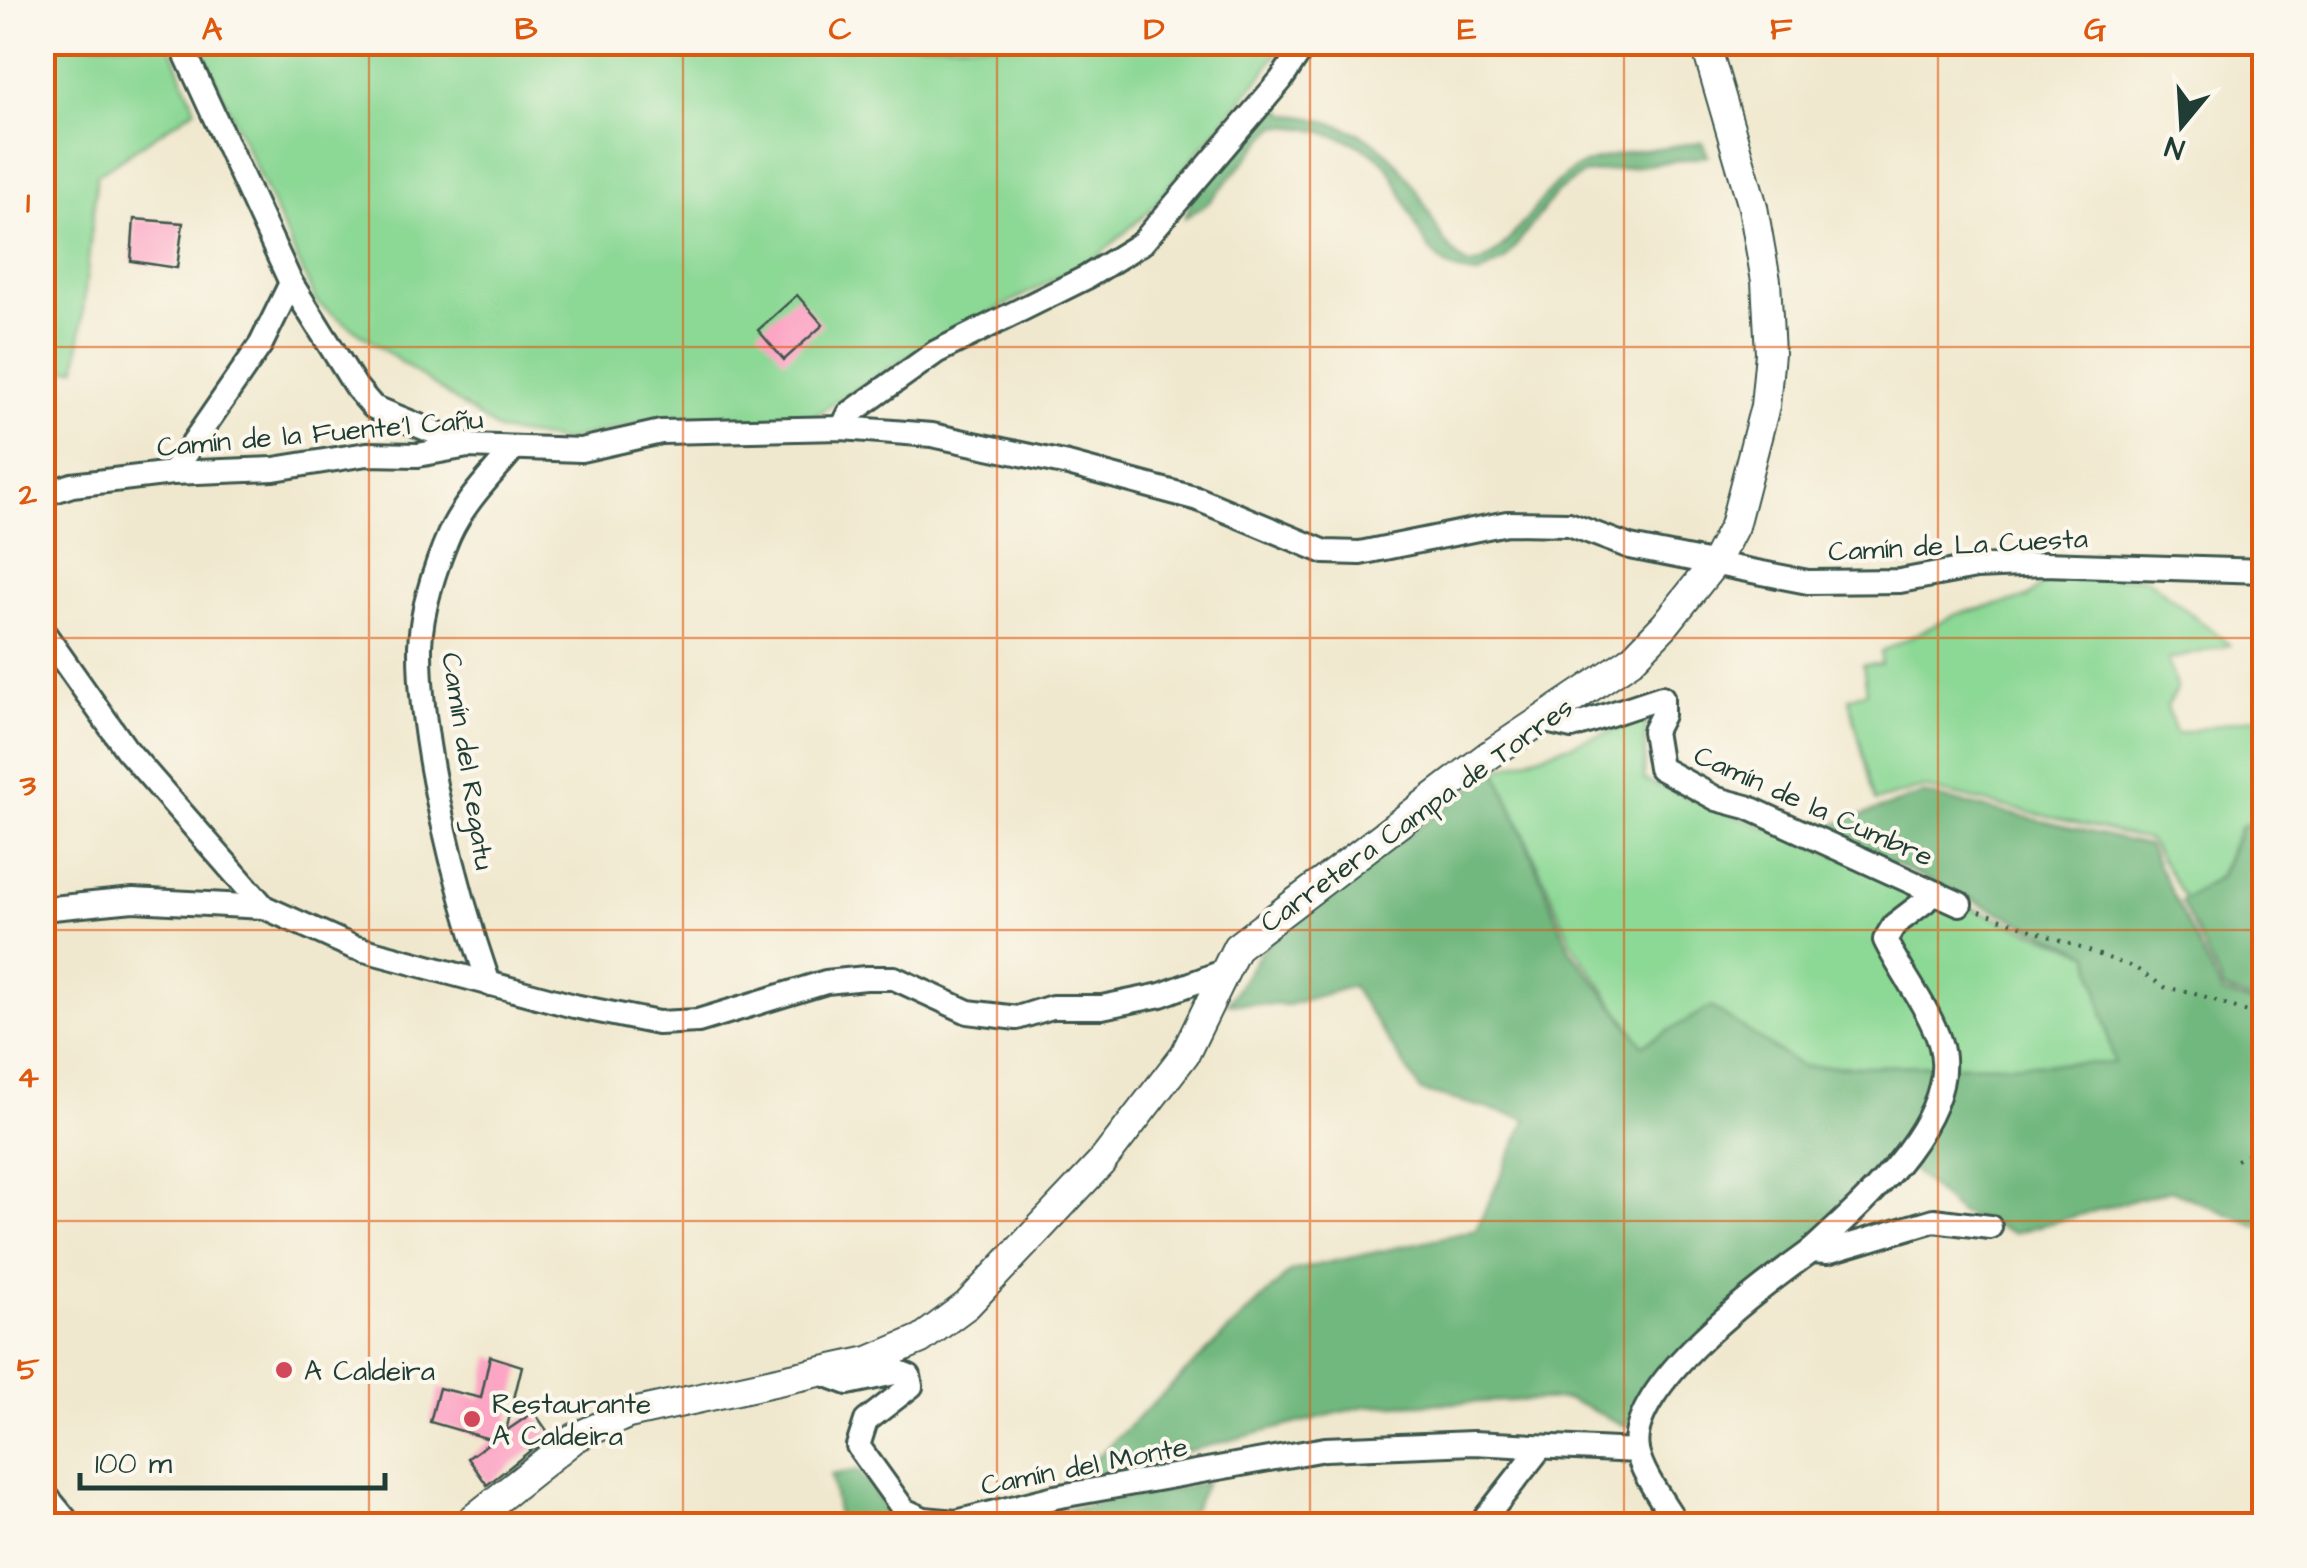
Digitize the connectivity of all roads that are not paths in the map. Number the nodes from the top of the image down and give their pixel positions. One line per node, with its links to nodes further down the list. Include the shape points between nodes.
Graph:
1 (180, 42): 4 (street)
2 (1306, 42): 5 (street, via 1282,80 1142,243 936,352 849,414)
3 (1705, 42): 10 (street, Carretera Campa de Torres, via 1753,207 1770,354 1748,485)
4 (291, 283): 6 (street, via 372,408); 8 (street, via 261,344)
5 (842, 428): 7 (street, Camín de la Fuente'l Cañu, via 661,432 581,450); 10 (street, Camín de la Fuente'l Cañu, via 932,435 1068,464 1198,499 1324,552 1360,552 1507,523 1569,524 1630,548)
6 (468, 446): 7 (street, Camín de la Fuente'l Cañu); 8 (street, Camín de la Fuente'l Cañu, via 274,469)
7 (513, 449): 19 (street, Camín del Regatu, via 474,492 449,535 420,644 445,826)
8 (172, 473): 9 (street, Camín de la Fuente'l Cañu)
9 (42, 494)
10 (1716, 562): 11 (street, Camín de La Cuesta, via 1808,582 1900,581 2044,564); 13 (street, Carretera Campa de Torres, via 1630,660)
11 (2264, 571)
12 (42, 630): 16 (street, via 126,748)
13 (1542, 720): 14 (street, Camín de la Cumbre, via 1572,727 1662,697 1654,732 1660,768); 18 (street, Carretera Campa de Torres, via 1294,902 1238,947)
14 (1936, 893): 15 (street, Camín de la Cumbre); 21 (street, via 1885,940 1940,1044 1944,1086 1906,1152)
15 (1960, 904)
16 (264, 908): 17 (street, via 133,900); 19 (street, via 352,947)
17 (42, 909)
18 (1225, 971): 19 (street, via 1161,994 1016,1018 968,1012 894,978 826,982 698,1021 658,1023); 22 (street, Carretera Campa de Torres, via 1186,1054 1101,1162 966,1305 921,1339)
19 (489, 984)
20 (1990, 1227): 21 (street, via 1934,1220)
21 (1811, 1252): 24 (street, via 1686,1354 1638,1428)
22 (820, 1373): 23 (street, Camín del Monte, via 848,1383 899,1372 909,1376 911,1386 866,1421 858,1446 904,1510 924,1520 956,1522 1055,1497 1325,1449); 27 (street, Carretera Campa de Torres, via 628,1414 576,1437)
23 (1541, 1446): 24 (street); 28 (street)
24 (1637, 1452): 29 (street)
25 (42, 1490): 26 (street)
26 (72, 1526)
27 (464, 1526)
28 (1479, 1526)
29 (1678, 1526)

